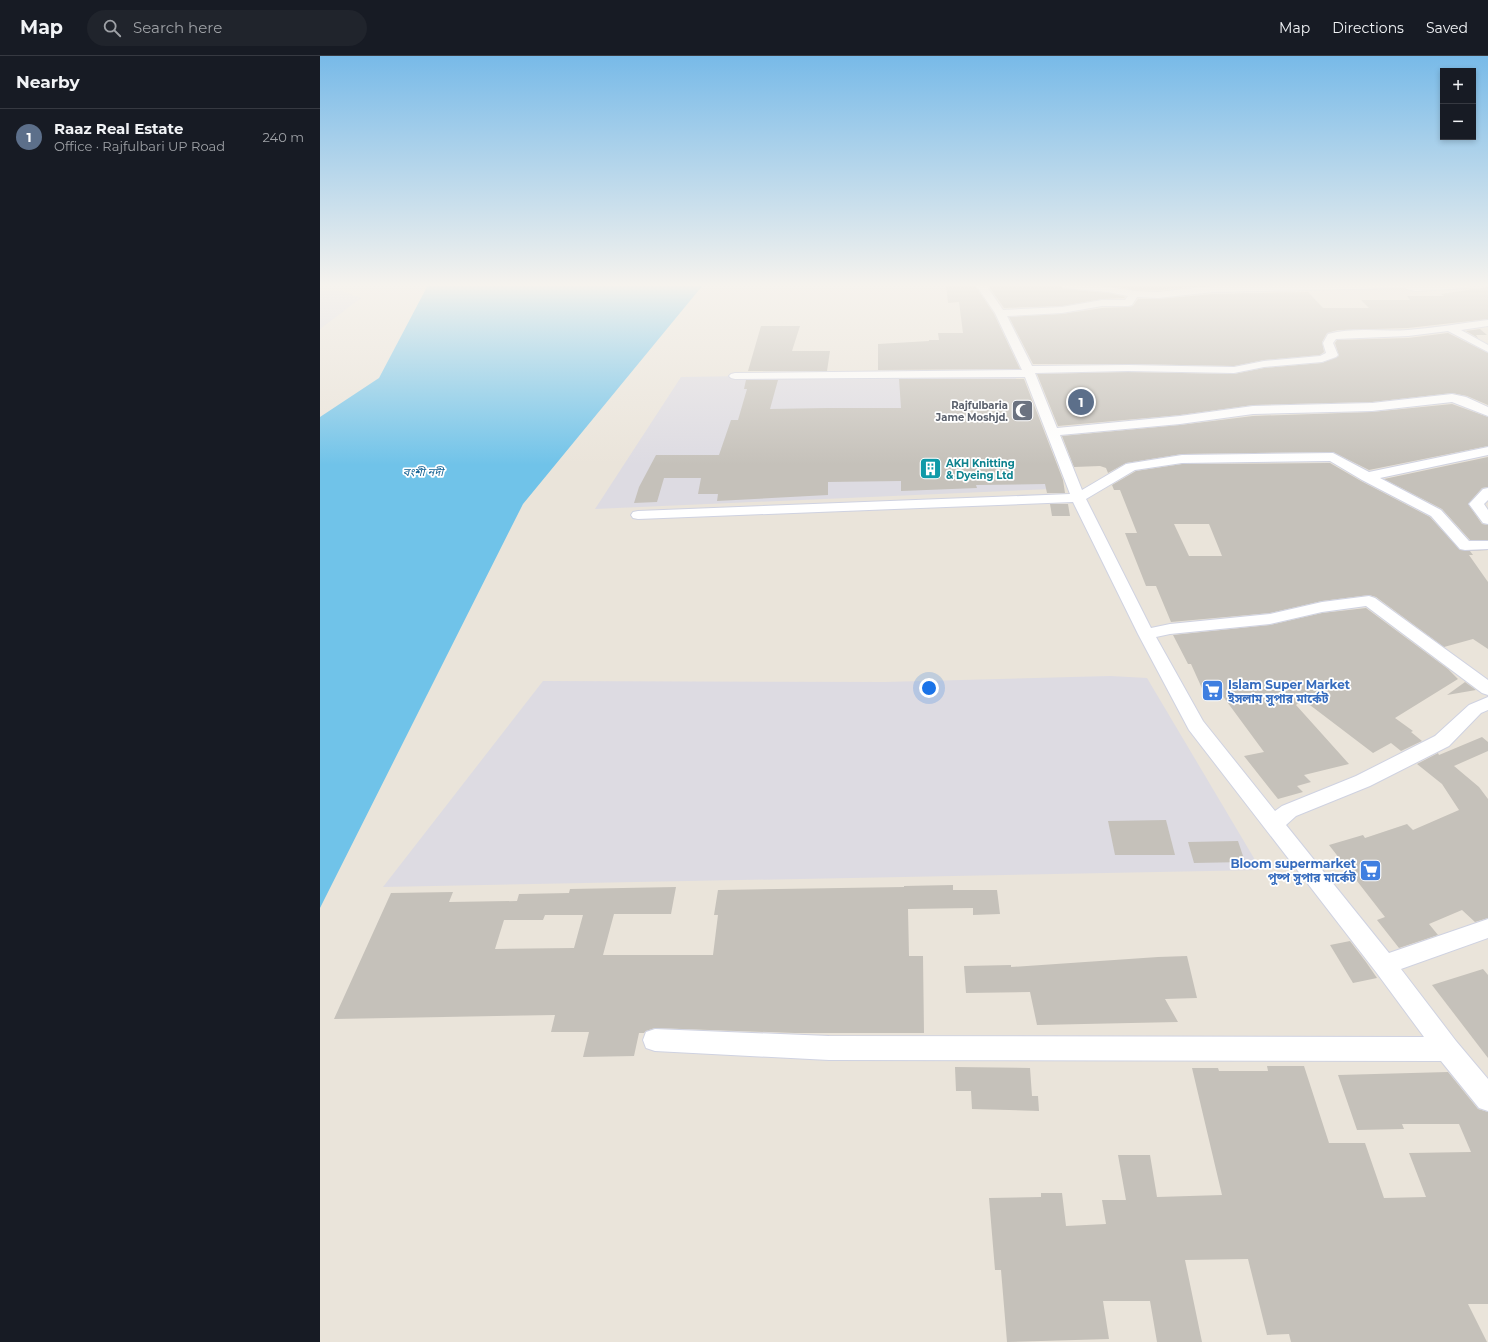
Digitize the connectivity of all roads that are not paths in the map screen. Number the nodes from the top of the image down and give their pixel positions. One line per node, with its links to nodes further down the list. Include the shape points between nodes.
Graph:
1 (1015, 345): 3 (street)
2 (1329, 345): 3 (street, via 1332,355 1322,359 1264,364 1234,370 1162,368)
3 (1028, 372): 4 (street); 6 (street)
4 (735, 376)
5 (1488, 412): 6 (street, via 1452,398 1372,407 1252,410 1180,420)
6 (1052, 432): 10 (street)
7 (1488, 451): 8 (street)
8 (1367, 477): 10 (street, via 1333,457 1182,459 1131,467); 13 (street, via 1436,513 1465,546)
9 (1488, 492): 12 (street, via 1476,504)
10 (1078, 498): 11 (street); 14 (street)
11 (638, 515)
12 (1488, 520)
13 (1488, 545)
14 (1146, 634): 15 (street, via 1170,629 1270,619 1322,607 1369,601); 17 (street, via 1196,725)
15 (1488, 689)
16 (1488, 703): 17 (street, via 1475,709 1442,741 1363,781 1289,811)
17 (1272, 824): 19 (street)
18 (1488, 928): 19 (street)
19 (1384, 965): 21 (street)
20 (654, 1040): 21 (street, via 829,1048)
21 (1447, 1049): 22 (street)
22 (1488, 1100)

